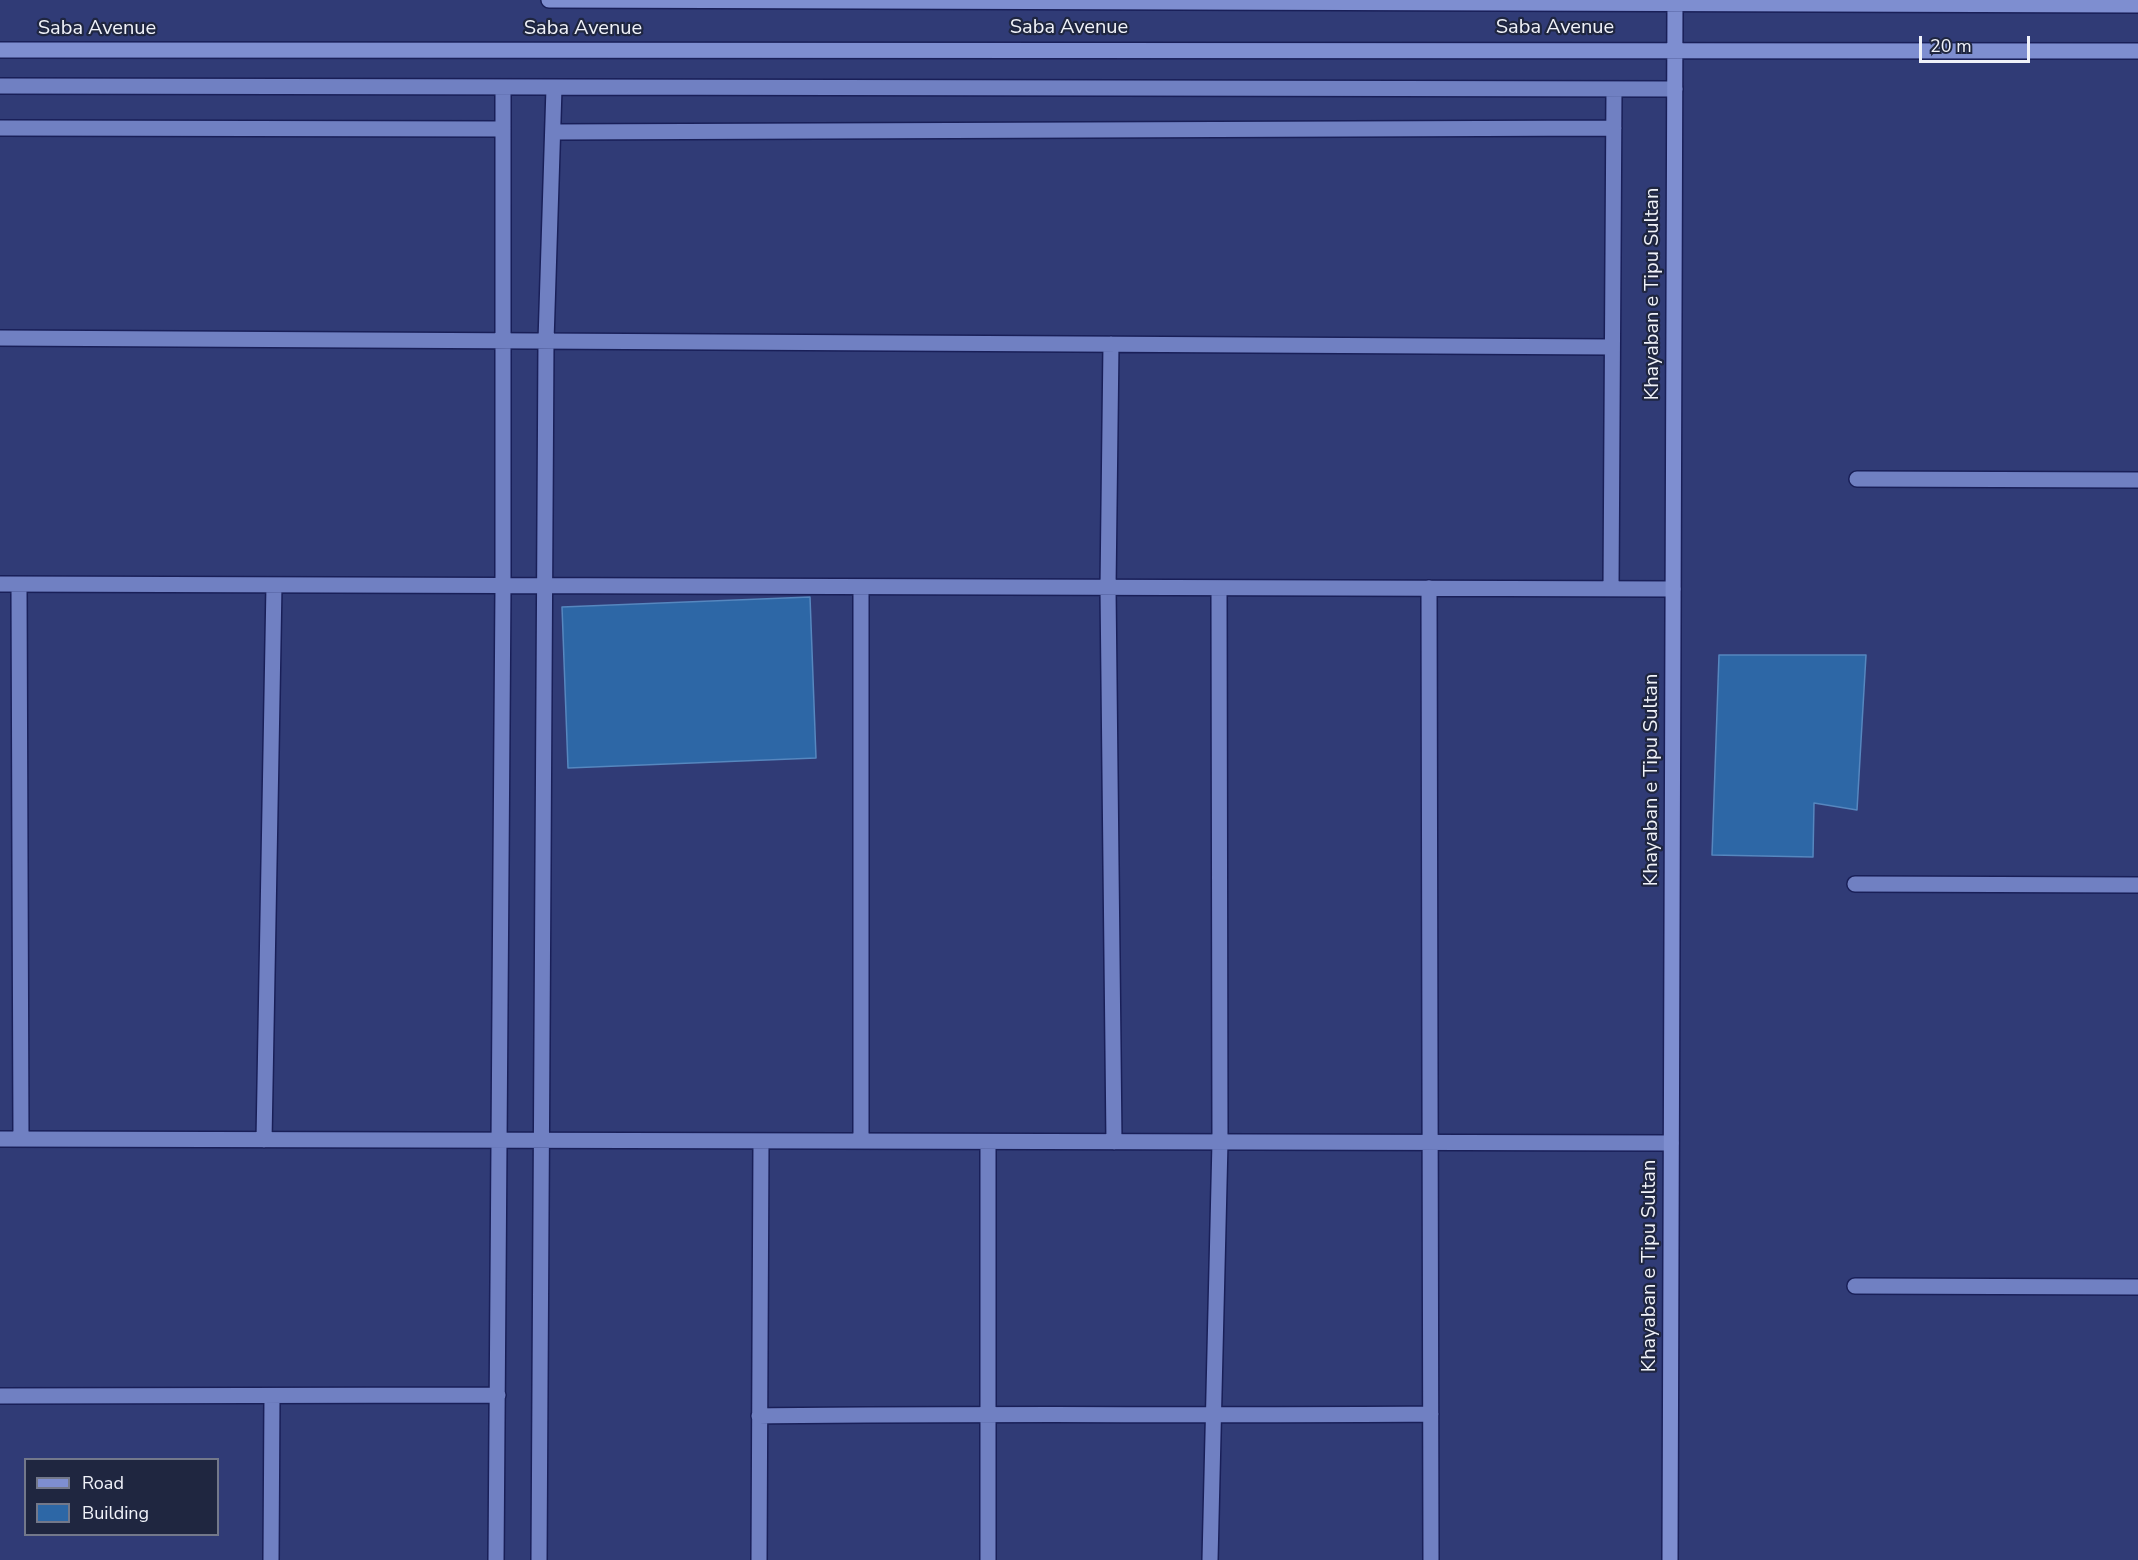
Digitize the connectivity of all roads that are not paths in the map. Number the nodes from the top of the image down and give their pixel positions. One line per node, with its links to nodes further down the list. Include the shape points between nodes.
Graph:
1 (549, 0): 2 (main road, Saba Avenue)
2 (1675, 1): 3 (main road, Saba Avenue); 4 (main road, Khayaban e Tipu Sultan)
3 (2138, 5)
4 (1675, 49): 5 (main road, Saba Avenue); 6 (main road, Saba Avenue); 11 (main road, Khayaban e Tipu Sultan)
5 (0, 50)
6 (2138, 51)
7 (0, 86): 8 (street)
8 (503, 87): 9 (street); 14 (street)
9 (554, 87): 10 (street); 15 (street)
10 (1614, 89): 11 (street); 13 (street)
11 (1675, 89): 33 (main road, Khayaban e Tipu Sultan)
12 (0, 128): 14 (street)
13 (1614, 128): 15 (street); 20 (street)
14 (503, 129): 17 (street)
15 (554, 132): 18 (street)
16 (0, 338): 17 (street)
17 (503, 340): 18 (street); 26 (street)
18 (546, 341): 19 (street); 27 (street)
19 (1111, 344): 20 (street); 29 (street)
20 (1612, 347): 32 (street)
21 (1857, 479): 22 (street)
22 (2138, 480)
23 (0, 585): 24 (street)
24 (19, 585): 25 (street); 37 (street)
25 (274, 585): 26 (street); 38 (street)
26 (503, 586): 27 (street); 40 (street)
27 (545, 586): 28 (street); 39 (street)
28 (861, 587): 29 (street); 42 (street)
29 (1108, 588): 30 (street); 44 (street)
30 (1219, 588): 31 (street); 45 (street)
31 (1430, 588): 32 (street); 46 (street)
32 (1611, 589): 33 (street)
33 (1673, 589): 47 (main road, Khayaban e Tipu Sultan)
34 (1855, 884): 35 (street)
35 (2138, 885)
36 (0, 1139): 37 (street)
37 (21, 1139): 38 (street)
38 (264, 1140): 40 (street)
39 (542, 1140): 40 (street); 41 (street); 59 (street)
40 (500, 1141): 50 (street)
41 (761, 1141): 42 (street); 55 (street)
42 (861, 1141): 43 (street)
43 (988, 1142): 44 (street); 53 (street)
44 (1114, 1142): 45 (street)
45 (1220, 1142): 46 (street); 56 (street)
46 (1430, 1143): 47 (street); 54 (street)
47 (1671, 1143): 64 (main road, Khayaban e Tipu Sultan)
48 (1855, 1286): 49 (street)
49 (2138, 1287)
50 (498, 1395): 52 (street); 58 (street)
51 (0, 1396): 52 (street)
52 (272, 1396): 57 (street)
53 (988, 1413): 55 (street); 56 (street); 61 (street)
54 (1431, 1414): 56 (street); 63 (street)
55 (759, 1416): 60 (street)
56 (1213, 1416): 62 (street)
57 (271, 1560)
58 (496, 1560)
59 (539, 1560)
60 (759, 1560)
61 (988, 1560)
62 (1210, 1560)
63 (1431, 1560)
64 (1670, 1560)

